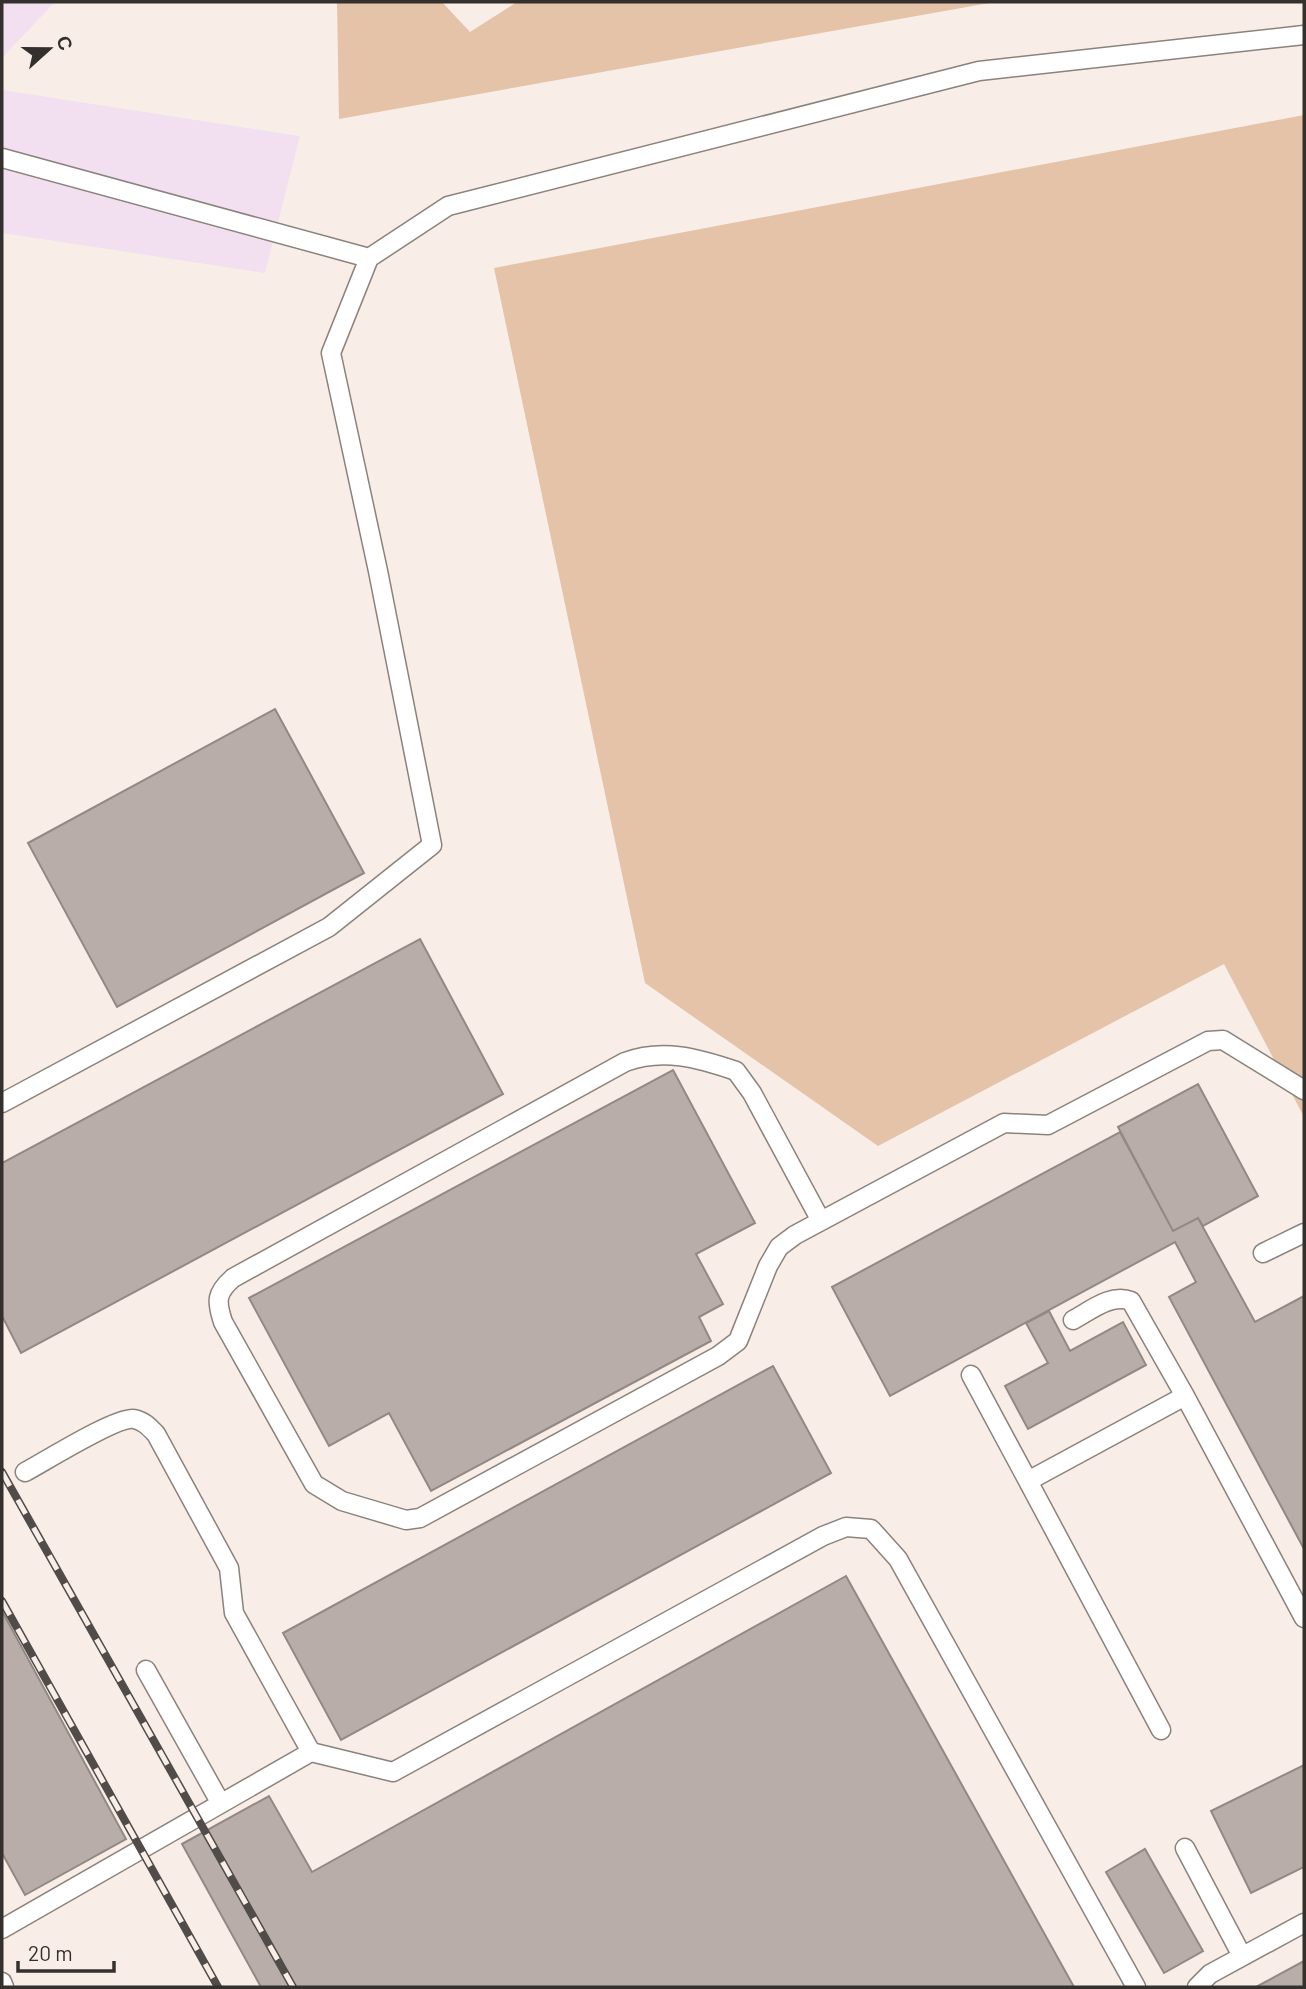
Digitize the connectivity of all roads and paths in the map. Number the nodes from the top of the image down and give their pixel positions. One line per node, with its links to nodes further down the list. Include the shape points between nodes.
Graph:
1 (1304, 35): 3 (lane, via 979,71 448,206)
2 (2, 158): 3 (lane)
3 (369, 258): 5 (lane, via 331,353 432,845 329,927)
4 (1304, 1090): 6 (lane, via 1223,1040 1208,1041 1048,1125 1004,1123)
5 (2, 1102)
6 (821, 1222): 6 (lane, via 736,1071 667,1054 647,1054 233,1278 220,1289 216,1303 314,1484 342,1501 406,1520 433,1512 718,1356 738,1341 779,1247)
7 (1304, 1233): 8 (lane)
8 (1263, 1253)
9 (1073, 1320): 11 (lane, via 1111,1300 1131,1300)
10 (971, 1376): 13 (lane)
11 (1185, 1396): 13 (lane); 14 (lane)
12 (25, 1472): 17 (lane, via 114,1423 131,1418 145,1423 156,1434 229,1568 234,1613)
13 (1028, 1481): 16 (lane)
14 (1304, 1618)
15 (146, 1670): 18 (lane)
16 (1161, 1730)
17 (310, 1752): 18 (lane); 25 (lane, via 393,1772 823,1536 846,1527 871,1529 898,1559)
18 (220, 1802): 21 (lane)
19 (1185, 1848): 22 (lane)
20 (1304, 1923): 22 (lane)
21 (2, 1929)
22 (1242, 1956): 26 (lane)
23 (2, 1982): 24 (lane)
24 (4, 1987)
25 (1136, 1987)
26 (1197, 1987)

